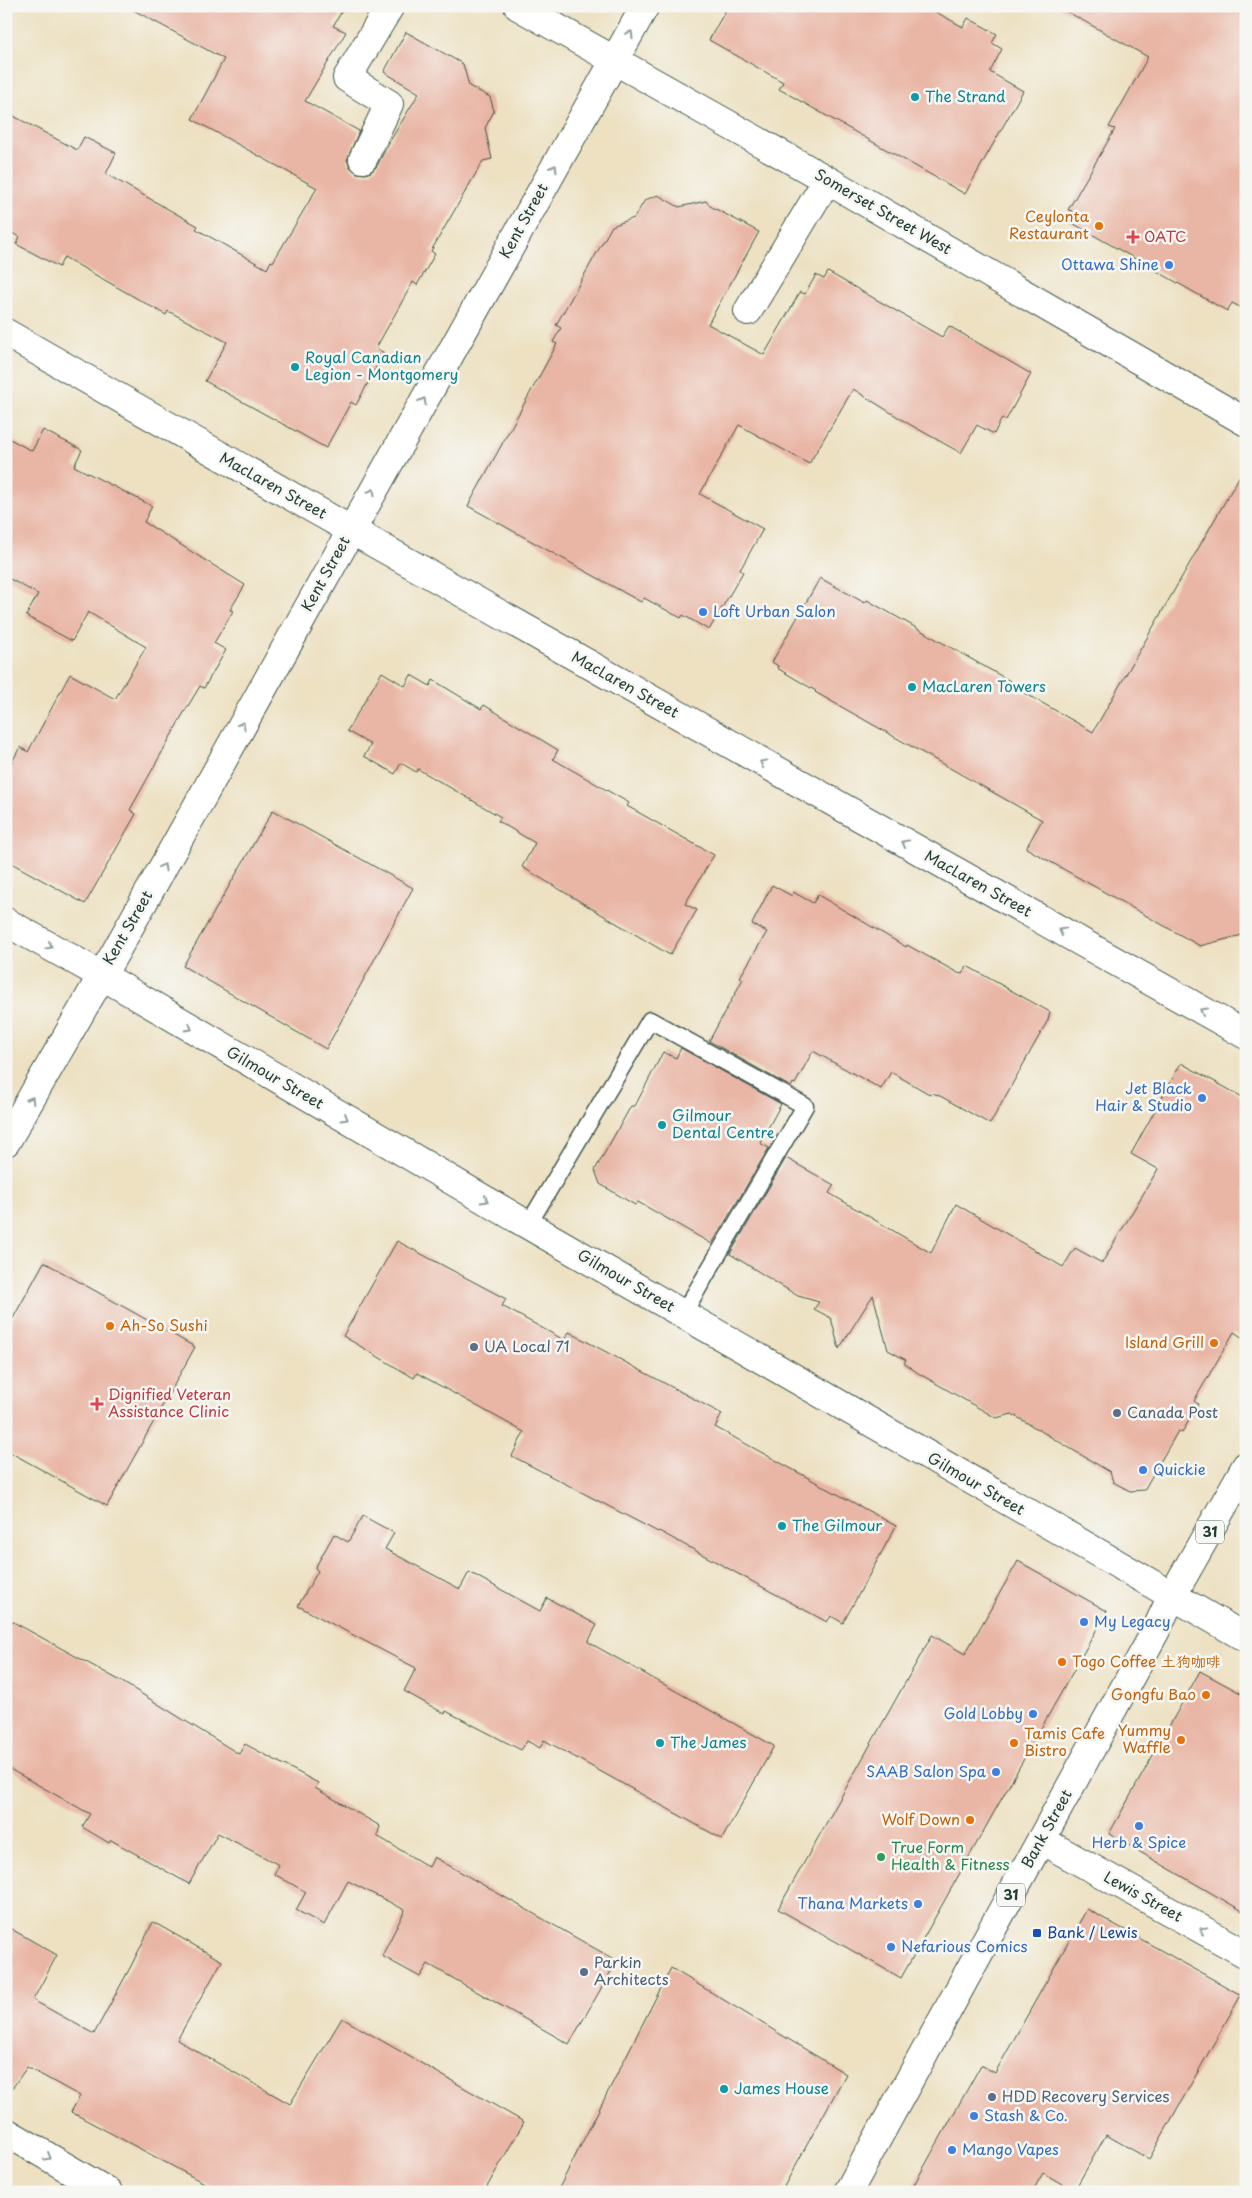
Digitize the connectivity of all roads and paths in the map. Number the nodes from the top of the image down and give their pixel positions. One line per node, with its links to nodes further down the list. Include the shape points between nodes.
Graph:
1 (390, 6): 5 (street, via 347,78 390,104)
2 (518, 6): 4 (street, Somerset Street West)
3 (645, 6): 4 (street, Kent Street, one-way to 3)
4 (614, 61): 6 (street, Somerset Street West); 10 (street, Kent Street, one-way to 4)
5 (363, 159)
6 (827, 180): 7 (street); 9 (street, Somerset Street West)
7 (748, 311)
8 (6, 333): 10 (street, MacLaren Street)
9 (1246, 422)
10 (351, 529): 12 (street, Kent Street, one-way to 10); 13 (street, MacLaren Street, one-way to 10)
11 (6, 922): 12 (street, Gilmour Street, one-way to 12)
12 (101, 975): 14 (street, Kent Street, one-way to 12); 15 (street, Gilmour Street, one-way to 15)
13 (1246, 1035)
14 (6, 1142)
15 (528, 1225): 16 (street, Gilmour Street); 16 (lane, via 650,1020 805,1106)
16 (683, 1314): 18 (street, Gilmour Street)
17 (1246, 1466): 18 (street, Bank Street / 31)
18 (1172, 1596): 19 (street, Gilmour Street); 20 (street, Bank Street / 31)
19 (1246, 1638)
20 (1041, 1840): 21 (street, Lewis Street, one-way to 20); 24 (street, Bank Street / 31)
21 (1246, 1954)
22 (6, 2132): 23 (street, one-way to 23)
23 (108, 2192)
24 (848, 2192)

